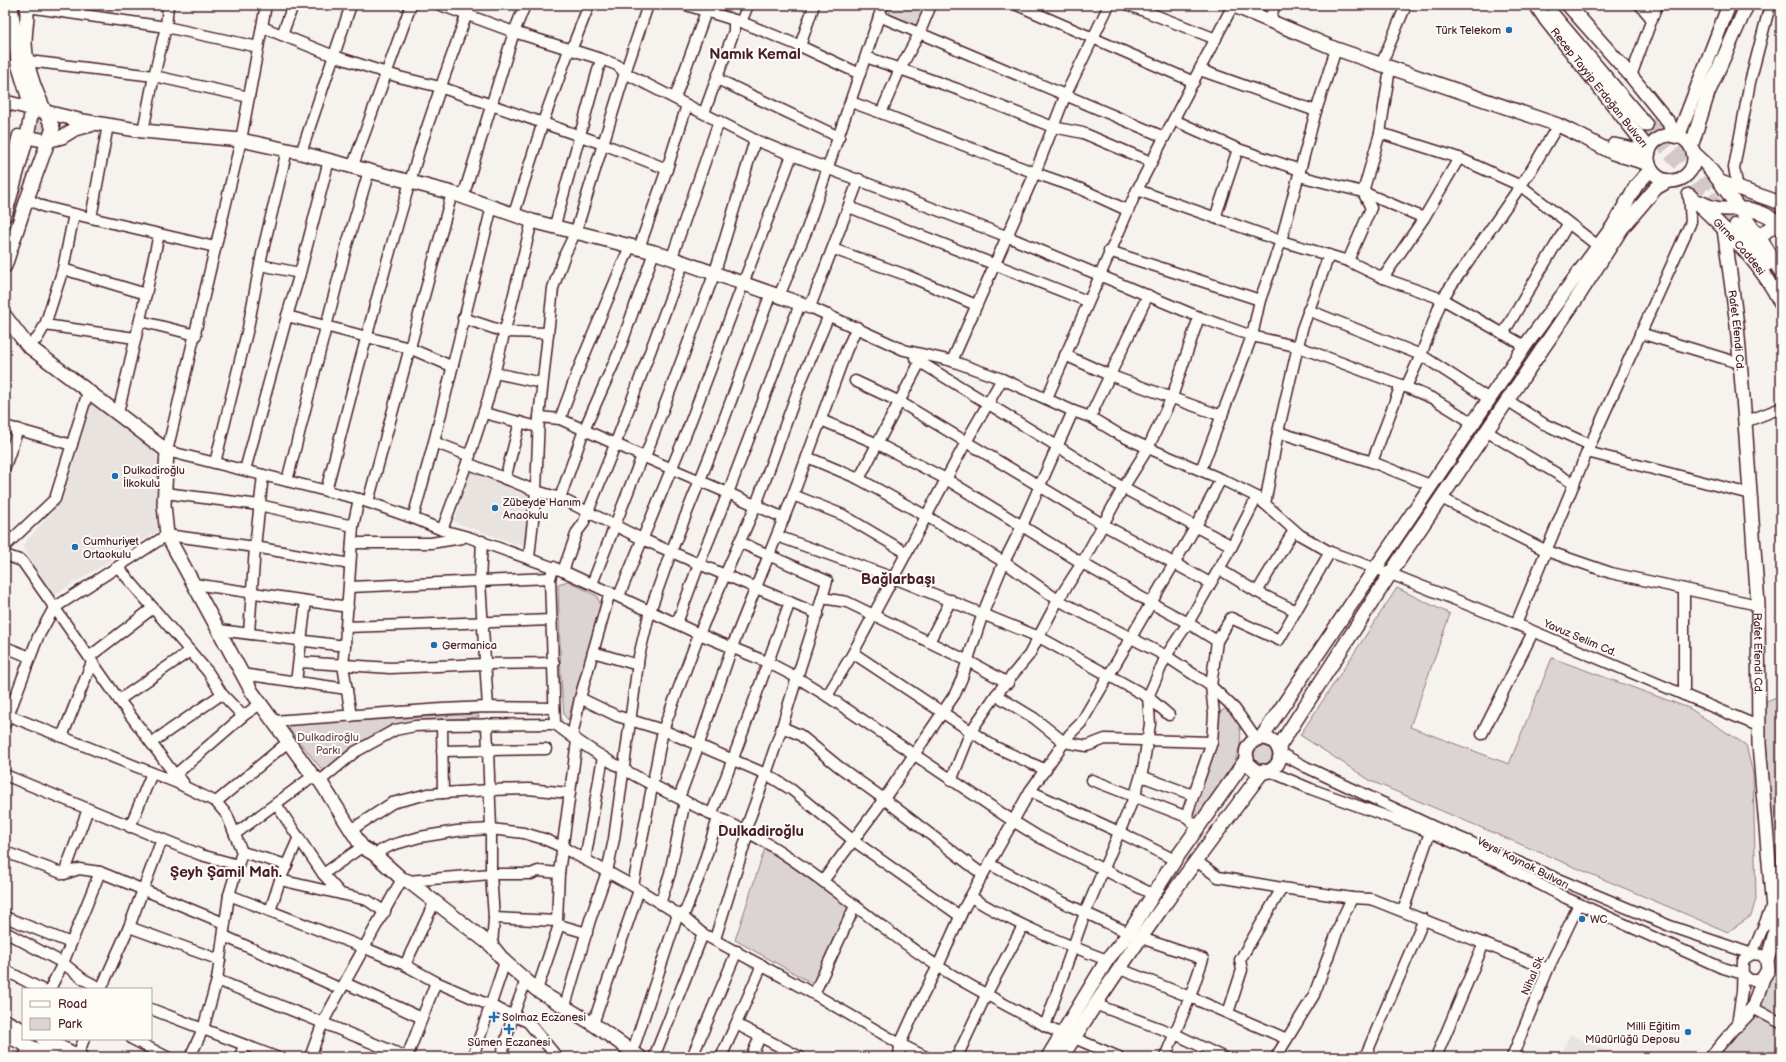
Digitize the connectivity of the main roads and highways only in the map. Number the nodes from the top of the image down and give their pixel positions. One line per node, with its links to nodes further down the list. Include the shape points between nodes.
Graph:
1 (11, 5): 11 (main road, via 18,64)
2 (1232, 5): 18 (main road, via 1336,49)
3 (1536, 5): 18 (main road, Recep Tayyip Erdoğan Bulvarı)
4 (1544, 5): 5 (main road, via 1651,121)
5 (1560, 5)
6 (1568, 5): 15 (main road, via 1631,76 1669,123)
7 (1729, 5): 15 (main road)
8 (1747, 5): 17 (main road, via 1708,93)
9 (28, 6): 12 (main road, via 25,43 32,82)
10 (5, 102): 11 (main road)
11 (32, 109): 12 (main road); 14 (main road)
12 (45, 112): 13 (main road); 16 (main road, via 53,128)
13 (105, 124): 16 (main road, via 75,129 62,137); 33 (main road, via 143,131 241,140 369,170 457,195 532,221 678,259)
14 (27, 136): 16 (main road); 24 (main road)
15 (1676, 136): 17 (main road, via 1687,142); 18 (main road, via 1657,140)
16 (47, 141): 29 (main road)
17 (1692, 150): 19 (main road, via 1694,159 1690,171 1686,176); 20 (main road, Girne Caddesi)
18 (1649, 159): 19 (main road, via 1658,177); 35 (main road, via 1613,226 1525,346)
19 (1671, 181): 21 (main road, Girne Caddesi); 36 (main road, via 1656,188 1622,228 1391,574)
20 (1720, 182): 22 (main road, Girne Caddesi); 23 (main road, via 1763,196)
21 (1689, 196): 22 (main road, via 1718,209); 27 (main road, Girne Caddesi)
22 (1739, 209): 25 (main road, via 1765,214); 28 (main road, Girne Caddesi)
23 (1779, 210)
24 (5, 215)
25 (1781, 223)
26 (1781, 226): 28 (main road, via 1768,228)
27 (1730, 227): 31 (main road, Girne Caddesi, via 1754,247); 32 (main road, Girne Caddesi); 40 (main road, Rafet Efendi Cd., via 1758,605 1758,726 1776,933 1767,961 1768,970 1753,1008)
28 (1761, 240): 30 (main road, Girne Caddesi)
29 (5, 266)
30 (1781, 272)
31 (1781, 290)
32 (1781, 304)
33 (805, 305)
34 (5, 316): 46 (main road, via 27,345 167,451 164,505 167,535 260,704 317,778 362,847 492,946 505,962 537,990 593,1024)
35 (1259, 739): 36 (main road, via 1272,740); 37 (main road, via 1248,746)
36 (1279, 751): 38 (main road, via 1277,763)
37 (1246, 758): 38 (main road, via 1252,768); 43 (main road, via 1175,860 1129,933 1107,960)
38 (1266, 771): 43 (main road, via 1195,860 1097,1005)
39 (5, 1021): 41 (main road)
40 (1737, 1025)
41 (22, 1030)
42 (5, 1035): 45 (main road)
43 (1068, 1036): 49 (main road); 50 (main road)
44 (49, 1040): 47 (main road)
45 (26, 1051): 48 (main road)
46 (636, 1055)
47 (80, 1056)
48 (52, 1057)
49 (1048, 1057)
50 (1062, 1057)

